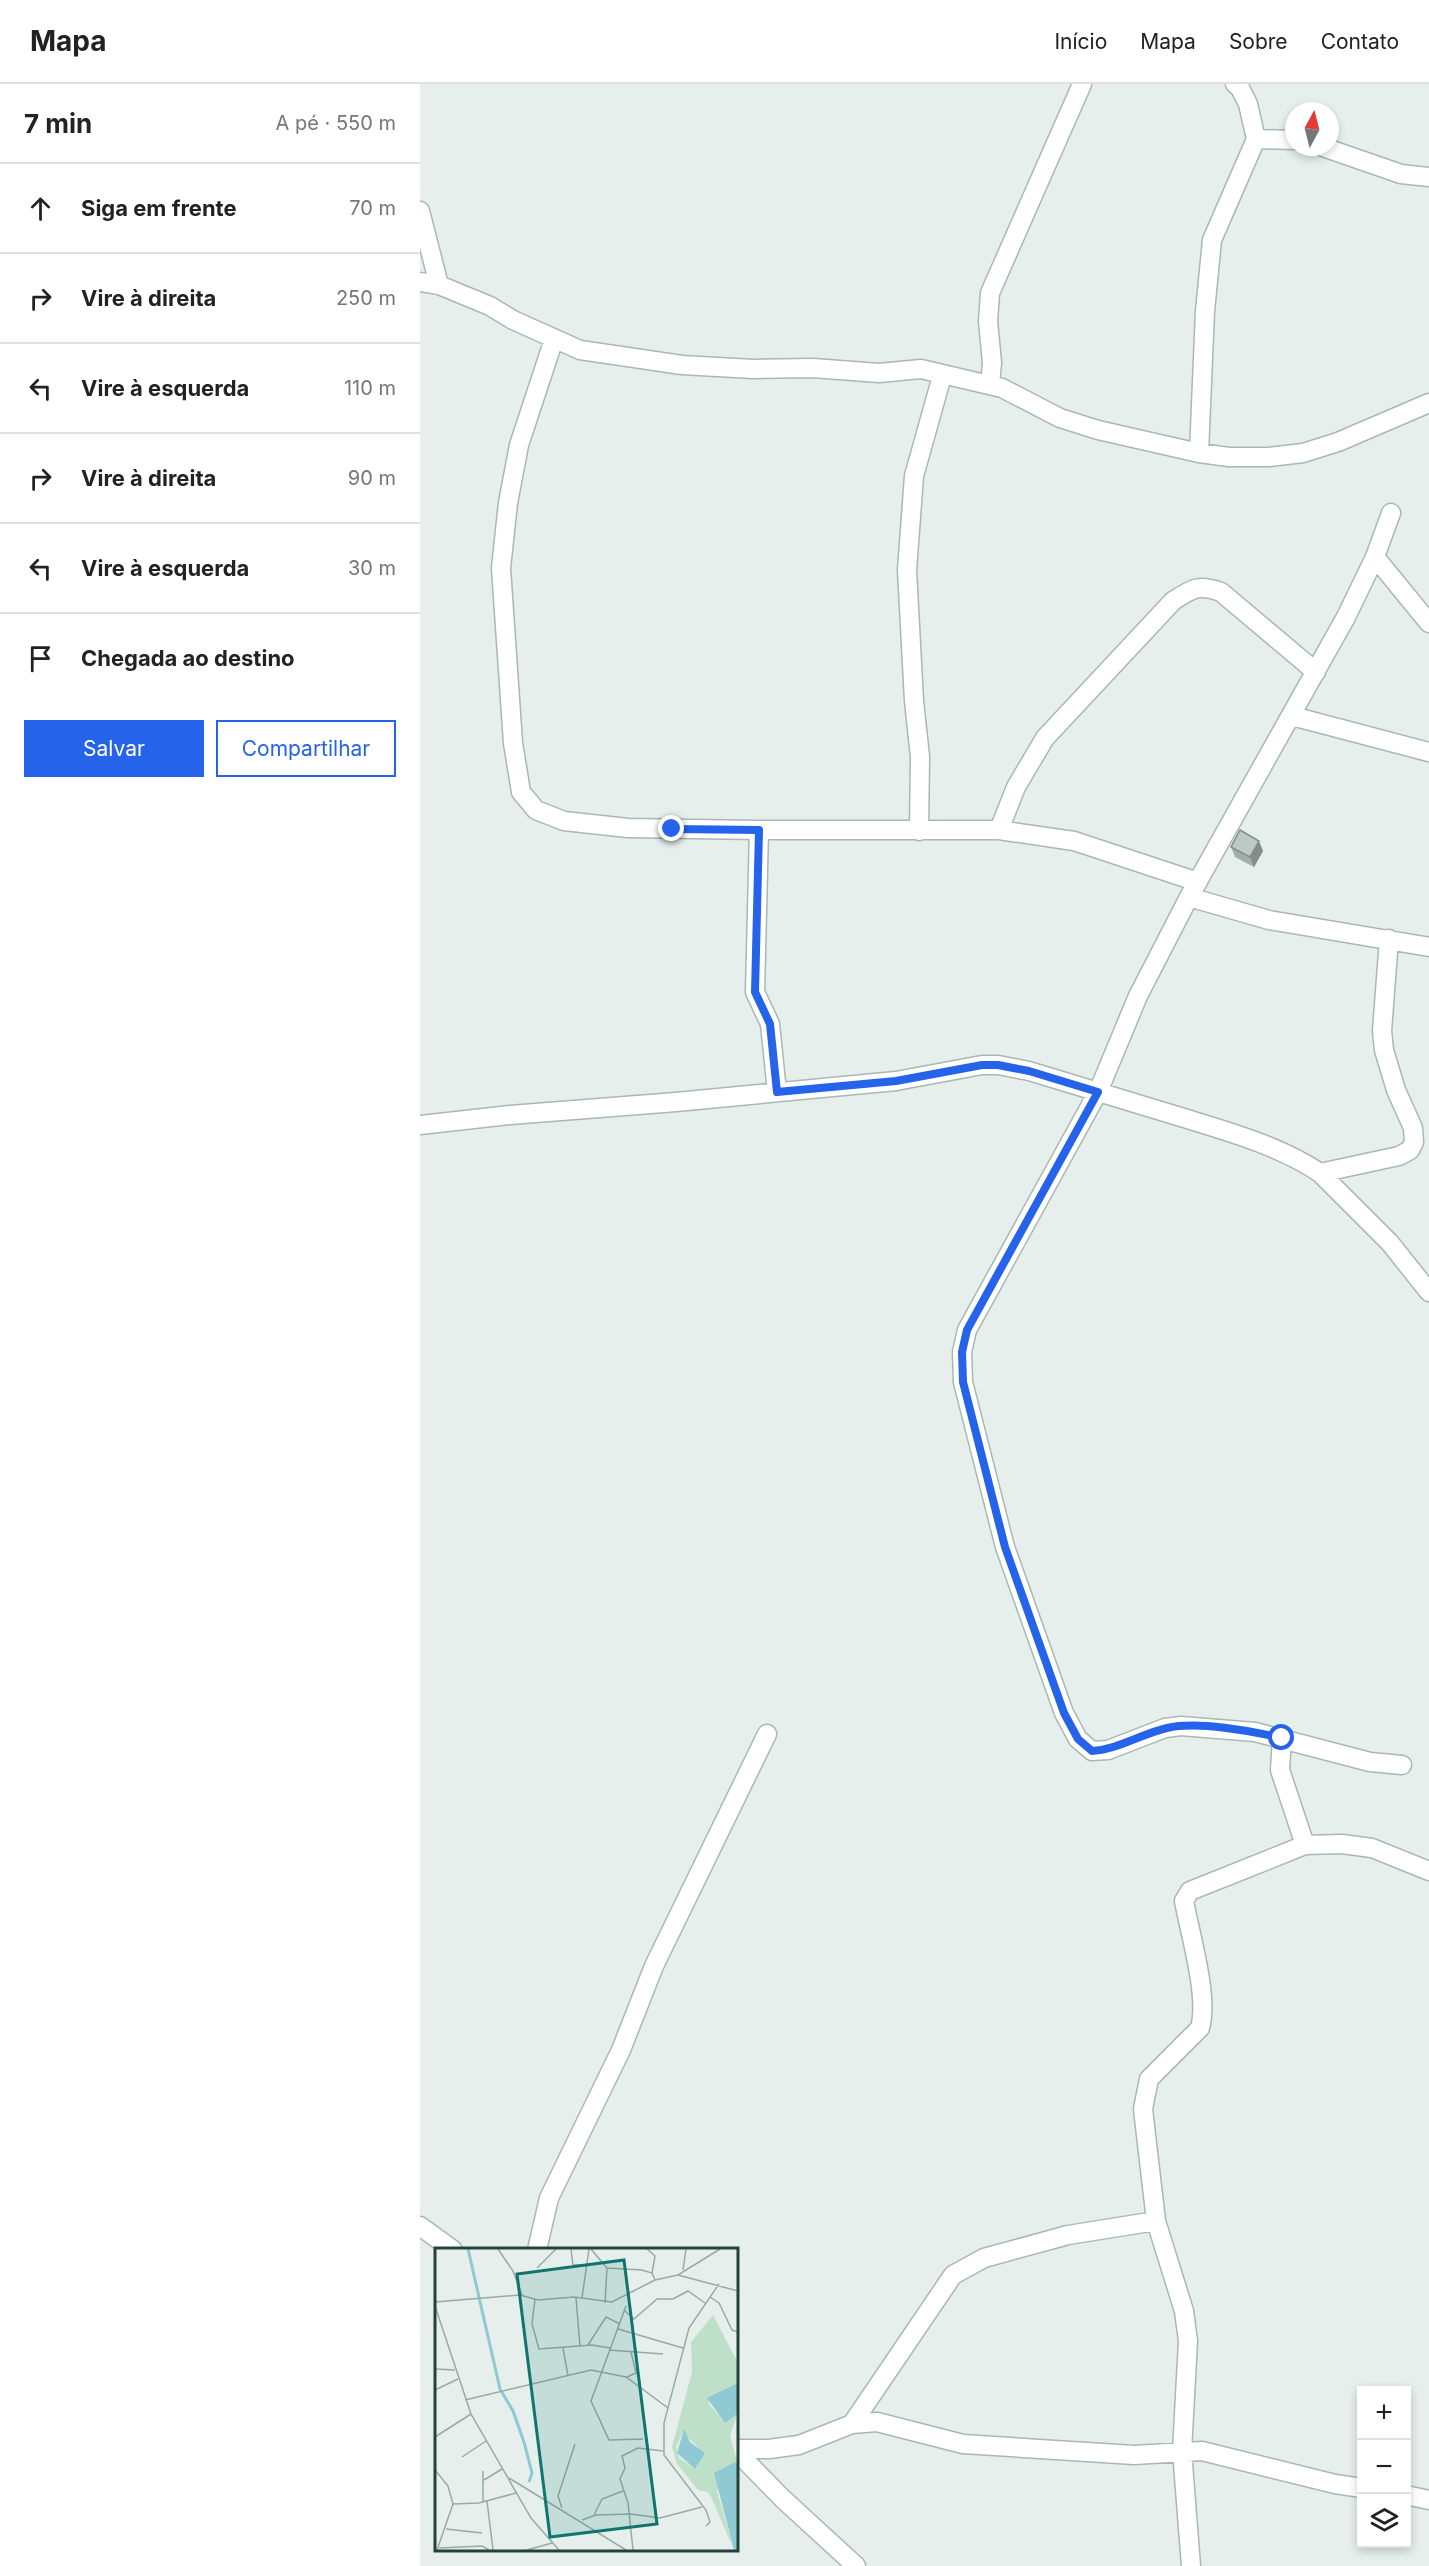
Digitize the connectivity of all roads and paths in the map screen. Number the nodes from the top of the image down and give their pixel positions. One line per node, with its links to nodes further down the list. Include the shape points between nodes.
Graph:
1 (1082, 84): 12 (street, via 990,293)
2 (1235, 84): 3 (street, via 1248,104)
3 (1256, 138): 4 (street); 14 (street, via 1210,251)
4 (1285, 140)
5 (1339, 153): 6 (street, via 1401,174)
6 (1429, 177)
7 (420, 211): 9 (street)
8 (420, 282): 9 (street)
9 (439, 285): 10 (street)
10 (554, 339): 11 (street, via 580,350 682,365 879,374 921,369); 21 (street, via 519,445 501,568 513,742 521,792 536,810 564,821 628,828)
11 (942, 376): 12 (street); 23 (street, via 914,476 907,570 920,757)
12 (990, 384): 14 (street, via 1060,418)
13 (1429, 403): 14 (street, via 1303,453 1229,457)
14 (1199, 453)
15 (1391, 513): 16 (street)
16 (1375, 557): 17 (street); 18 (street)
17 (1429, 623)
18 (1316, 672): 19 (street); 22 (street, via 1221,592 1207,587 1192,588 1173,601 1045,738 1016,787)
19 (1292, 716): 20 (street); 24 (street)
20 (1429, 752)
21 (759, 830): 23 (street); 27 (street, via 755,992 770,1024)
22 (999, 830): 23 (street); 24 (street, via 1074,841)
23 (920, 831)
24 (1194, 890): 25 (street, via 1269,920); 28 (street, via 1138,996)
25 (1389, 939): 26 (street); 30 (street, via 1384,1050 1413,1128 1414,1142 1410,1150 1399,1156)
26 (1429, 947)
27 (777, 1092): 28 (street, via 896,1081 998,1065); 29 (street)
28 (1098, 1092): 30 (street, via 1224,1130 1289,1155); 33 (street, via 967,1330 962,1352 963,1382 1005,1547 1064,1713 1078,1739 1092,1751 1108,1750 1165,1728 1181,1726)
29 (420, 1125)
30 (1320, 1173): 31 (street, via 1390,1244)
31 (1429, 1292)
32 (767, 1734): 40 (street, via 654,1966 621,2050 549,2198)
33 (1282, 1738): 34 (street, via 1370,1762); 35 (street, via 1280,1770)
34 (1402, 1765)
35 (1305, 1845): 36 (street, via 1372,1848); 37 (street, via 1185,1895 1203,2017 1200,2028 1149,2079 1143,2109)
36 (1429, 1871)
37 (1156, 2221): 41 (street, via 1068,2235 984,2258 953,2275); 43 (street, via 1184,2311 1188,2341)
38 (420, 2226): 39 (street)
39 (450, 2248)
40 (537, 2248)
41 (852, 2424): 42 (street, via 799,2445); 43 (street, via 877,2422 963,2444 1134,2455)
42 (738, 2450)
43 (1182, 2451): 45 (street, via 1202,2451); 49 (street)
44 (738, 2452): 48 (street)
45 (1357, 2487)
46 (1411, 2496): 47 (street)
47 (1429, 2500)
48 (856, 2566)
49 (1191, 2566)

